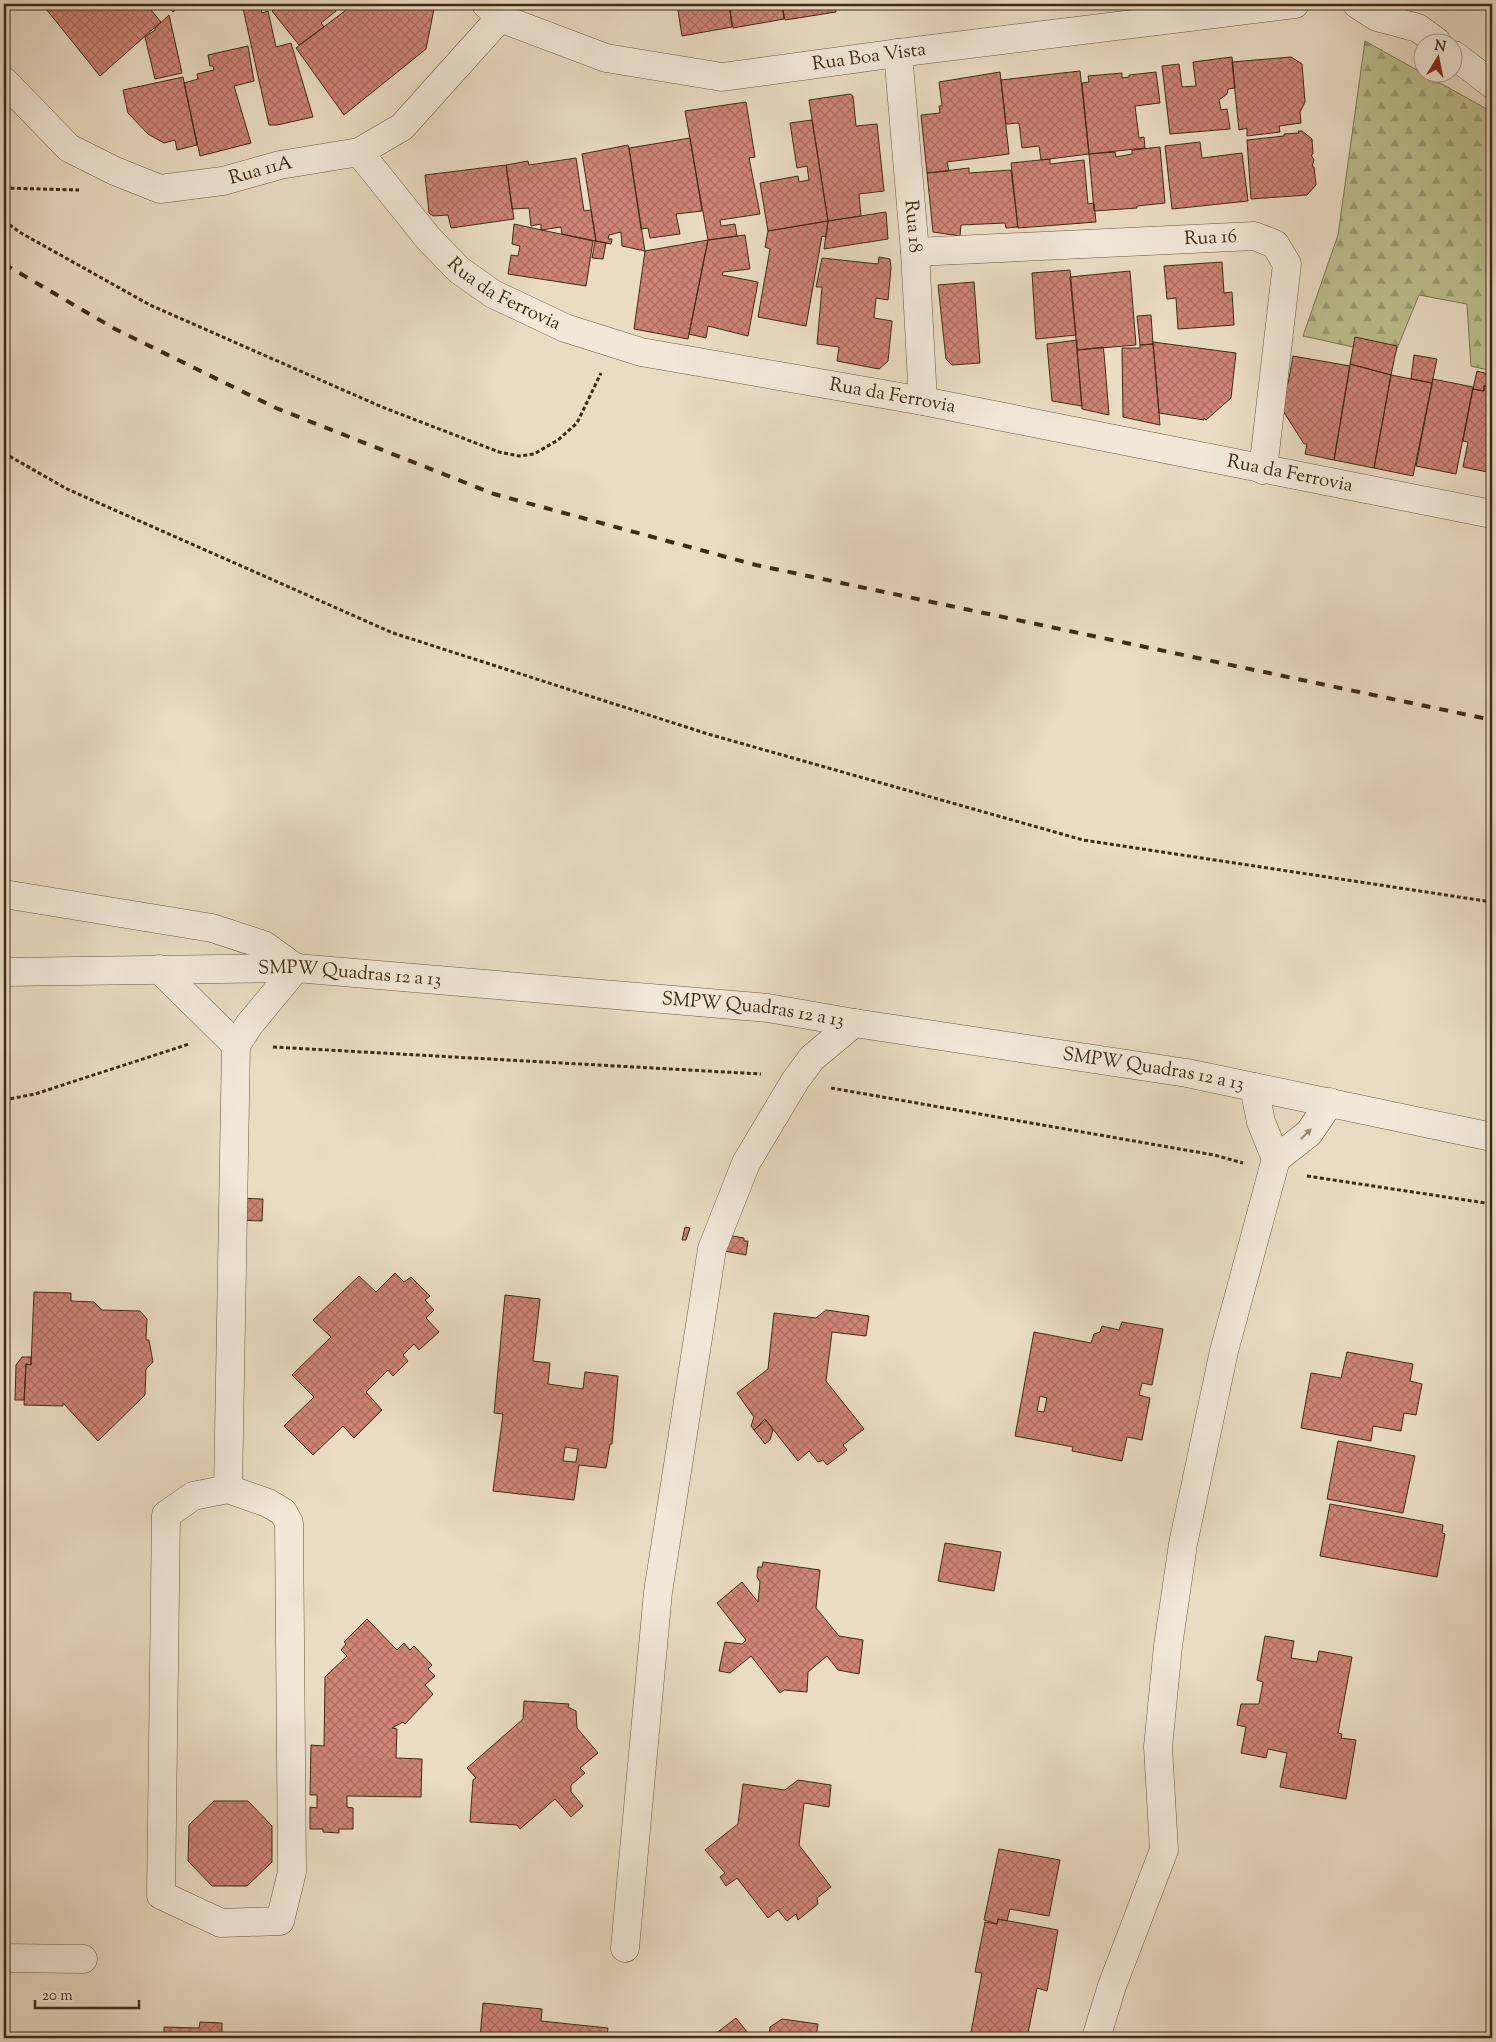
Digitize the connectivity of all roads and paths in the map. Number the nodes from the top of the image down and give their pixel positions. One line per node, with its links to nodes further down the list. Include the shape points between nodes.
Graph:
1 (1295, 4): 3 (street, Rua Boa Vista)
2 (1357, 4): 5 (street, via 1377,17)
3 (1247, 7): 6 (street, Rua Boa Vista)
4 (493, 11): 6 (street, Rua Boa Vista, via 606,58 722,77); 10 (street, Rua 11A, via 402,127)
5 (1420, 25)
6 (898, 53): 12 (street, Rua 18)
7 (1464, 63): 9 (street)
8 (4, 81): 10 (street, Rua 11A, via 69,148 115,171 160,188 223,181 280,165)
9 (1492, 84)
10 (359, 152): 13 (street, Rua da Ferrovia, via 428,238 459,270 493,294 565,328)
11 (4, 221): 13 (path, via 150,305 382,407 499,452 519,456 534,454 558,440 576,423)
12 (915, 252): 14 (street, Rua 18); 16 (street, Rua 16, via 1254,236 1275,244 1287,264)
13 (614, 344): 14 (street, Rua da Ferrovia, via 641,352)
14 (923, 401): 16 (street, Rua da Ferrovia)
15 (4, 453): 19 (path, via 67,488 394,633 708,734 1084,840)
16 (1263, 470): 17 (street, Rua da Ferrovia)
17 (1492, 514)
18 (4, 894): 20 (street, via 212,928 264,945)
19 (1492, 902)
20 (296, 968): 21 (street, SMPW Quadras 12 a 13); 23 (street, SMPW Quadras 12 a 13, via 768,1008); 24 (street, via 249,1024)
21 (159, 969): 22 (street, SMPW Quadras 12 a 13); 24 (street)
22 (4, 972)
23 (854, 1023): 25 (street, SMPW Quadras 12 a 13, via 1187,1073); 30 (street, via 812,1058 795,1081 746,1163 712,1249 658,1592)
24 (236, 1045): 29 (street)
25 (1254, 1087): 26 (street, SMPW Quadras 12 a 13); 28 (street, via 1261,1122)
26 (1330, 1102): 27 (street, SMPW Quadras 12 a 13); 28 (street, one-way to 26, via 1309,1133)
27 (1492, 1137)
28 (1276, 1159): 33 (street, via 1224,1351 1184,1544 1168,1646 1158,1747 1164,1850 1112,1986)
29 (228, 1489): 29 (street, via 192,1496 166,1515 161,1895 221,1923 280,1921 292,1872 289,1523 283,1512 268,1503)
30 (625, 1948)
31 (4, 1958): 32 (street)
32 (83, 1959)
33 (1096, 2038)

